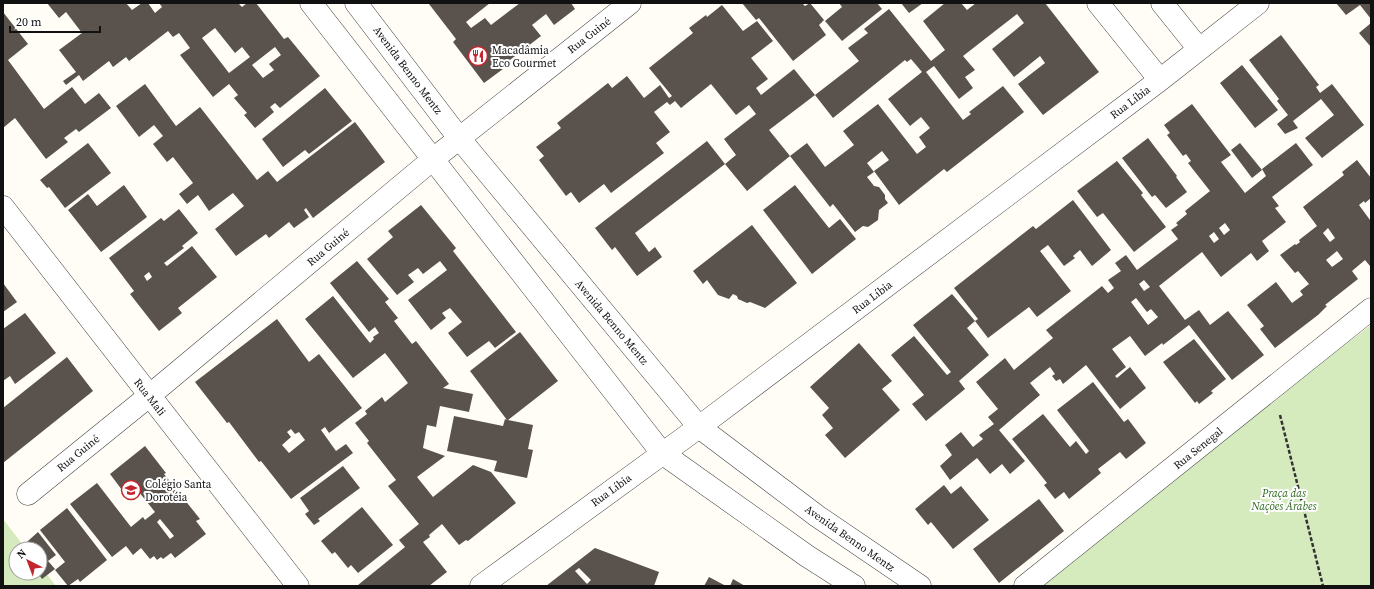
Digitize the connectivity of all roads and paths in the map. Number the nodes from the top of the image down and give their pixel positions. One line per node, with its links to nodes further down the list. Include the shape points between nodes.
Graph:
1 (310, 3): 10 (street)
2 (356, 3): 9 (street, Avenida Benno Mentz)
3 (630, 3): 9 (street, Rua Guiné)
4 (1098, 3): 8 (street)
5 (1162, 3): 7 (street)
6 (1258, 3): 7 (street, Rua Líbia)
7 (1199, 49): 8 (street, Rua Líbia)
8 (1160, 80): 16 (street, Rua Líbia)
9 (459, 138): 10 (street, Rua Guiné); 16 (street, Avenida Benno Mentz)
10 (432, 160): 14 (street, Rua Guiné); 17 (street)
11 (3, 207): 14 (street, Rua Mali)
12 (1371, 310): 23 (street, Rua Senegal)
13 (1371, 325): 23 (street)
14 (149, 396): 18 (street, Rua Guiné); 19 (street, Rua Mali)
15 (1280, 412): 24 (path)
16 (699, 427): 17 (street, Rua Líbia); 22 (street, Avenida Benno Mentz, via 817,516)
17 (662, 453): 20 (street, Rua Líbia); 21 (street, via 807,556)
18 (28, 494)
19 (298, 586)
20 (481, 586)
21 (854, 586)
22 (920, 586)
23 (1026, 586)
24 (1323, 586)

